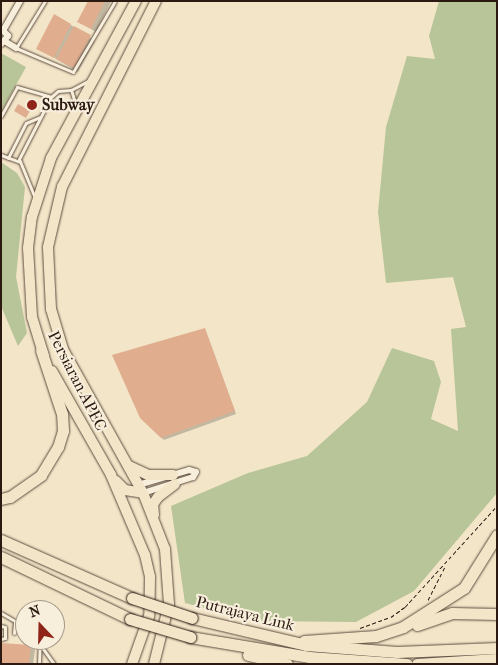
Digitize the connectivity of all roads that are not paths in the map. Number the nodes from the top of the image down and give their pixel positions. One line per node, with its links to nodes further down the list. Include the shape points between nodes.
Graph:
1 (20, 1): 6 (street)
2 (44, 1): 8 (lane)
3 (115, 1): 8 (lane, via 76,71 68,71)
4 (136, 1): 9 (main road, Persiaran APEC)
5 (156, 1): 20 (main road, Persiaran APEC, via 62,187 48,247 51,309 63,349)
6 (2, 29): 7 (street, via 7,34)
7 (4, 43): 8 (street)
8 (16, 48)
9 (93, 77): 10 (lane); 12 (main road, Persiaran APEC)
10 (71, 90): 11 (lane, via 58,91); 12 (lane)
11 (51, 96): 13 (lane, via 17,88); 14 (lane)
12 (76, 109): 18 (main road, Persiaran APEC, via 51,158)
13 (1, 116)
14 (40, 117): 16 (lane, via 26,124); 17 (lane)
15 (1, 155): 16 (lane)
16 (8, 158): 17 (lane)
17 (20, 162): 18 (lane)
18 (37, 201): 19 (main road, Persiaran APEC, via 29,232 28,267 32,317)
19 (41, 350): 21 (main road, Persiaran APEC); 24 (highway, via 62,414 63,431 58,448 41,476 10,497)
20 (126, 464): 22 (main road, via 148,476); 23 (main road, Persiaran APEC)
21 (111, 475): 23 (main road, via 120,487); 25 (main road, Persiaran APEC)
22 (174, 479): 23 (street); 26 (main road, via 153,504)
23 (138, 490): 25 (main road); 26 (main road, Persiaran APEC)
24 (1, 499)
25 (131, 518): 46 (main road, Persiaran APEC, via 150,577 149,616)
26 (155, 519): 47 (main road, Persiaran APEC, via 167,562 169,604)
27 (497, 535): 37 (highway, via 464,588 414,621 376,636)
28 (1, 540): 39 (highway, Putrajaya Link, bridge, via 132,598 192,618)
29 (1, 557): 36 (highway, Putrajaya Link, bridge, via 130,619)
30 (1, 613): 32 (lane)
31 (497, 614): 37 (highway, via 452,613 378,639)
32 (15, 620)
33 (1, 626): 38 (lane, via 5,627 5,638)
34 (15, 627): 35 (lane)
35 (14, 633)
36 (192, 637): 48 (highway); 49 (highway, Putrajaya Link, via 309,657)
37 (320, 638): 39 (highway)
38 (1, 639)
39 (293, 643): 40 (highway, Putrajaya Link, via 398,652)
40 (497, 648)
41 (40, 650): 44 (lane)
42 (44, 650): 45 (lane)
43 (497, 659): 50 (highway)
44 (39, 664)
45 (54, 664)
46 (132, 664)
47 (154, 664)
48 (287, 664)
49 (407, 664)
50 (417, 664)

